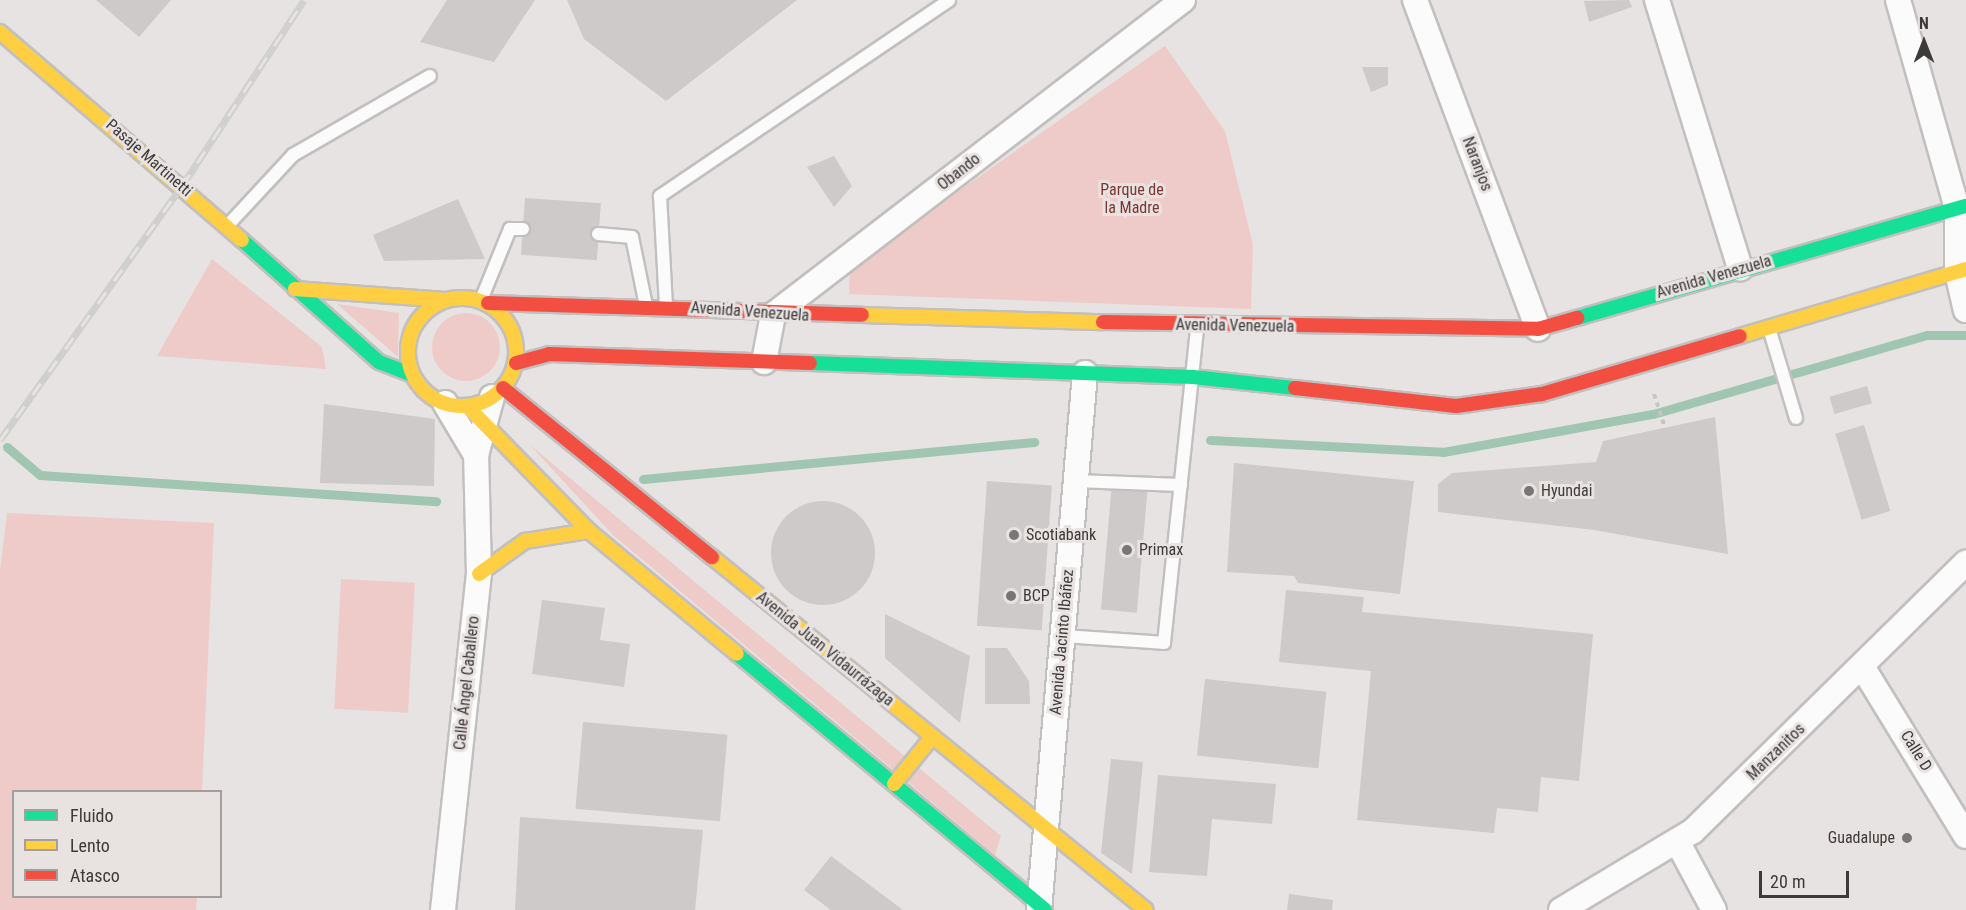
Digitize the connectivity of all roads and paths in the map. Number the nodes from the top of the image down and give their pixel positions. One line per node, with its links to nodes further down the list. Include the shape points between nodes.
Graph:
1 (949, 0): 18 (lane, via 660,196)
2 (1183, 0): 20 (street, Obando)
3 (1415, 0): 23 (street, Naranjos)
4 (1657, 0): 12 (street)
5 (1898, 0): 8 (street)
6 (0, 32): 9 (main road, Pasaje Martinetti)
7 (430, 76): 9 (lane, via 293,155)
8 (1961, 208): 12 (main road, Avenida Venezuela); 13 (street)
9 (227, 226): 14 (main road, Pasaje Martinetti)
10 (523, 229): 16 (lane, via 510,229)
11 (598, 234): 17 (lane, via 632,237)
12 (1740, 268): 23 (main road, Avenida Venezuela)
13 (1962, 271): 19 (street); 22 (main road)
14 (295, 289): 15 (main road); 27 (main road, Pasaje Martinetti, via 379,362)
15 (446, 300): 16 (main road); 27 (main road, via 429,308 409,339)
16 (484, 302): 17 (main road, Avenida Venezuela); 25 (main road, via 515,335)
17 (646, 306): 18 (main road, Avenida Venezuela)
18 (666, 306): 20 (main road, Avenida Venezuela)
19 (1965, 307)
20 (773, 315): 21 (main road, Avenida Venezuela); 24 (street)
21 (1197, 326): 23 (main road, Avenida Venezuela); 28 (lane)
22 (1768, 327): 28 (main road, via 1506,402 1456,406); 32 (lane)
23 (1538, 329)
24 (764, 362): 25 (main road, via 549,354); 26 (main road)
25 (516, 363): 30 (main road)
26 (1084, 373): 28 (main road); 36 (street, Avenida Jacinto Ibáñez)
27 (413, 375): 31 (main road, via 426,392)
28 (1193, 377): 37 (lane)
29 (1653, 390): 34 (path)
30 (498, 393): 31 (main road); 33 (street, Calle Ángel Caballero); 43 (main road, Avenida Juan Vidaurrázaga)
31 (456, 405): 33 (main road); 35 (street, Calle Ángel Caballero)
32 (1796, 418)
33 (485, 426): 35 (street, Calle Ángel Caballero); 38 (main road)
34 (1665, 428)
35 (476, 455): 40 (street, Calle Ángel Caballero)
36 (1076, 481): 37 (lane); 41 (street, Avenida Jacinto Ibáñez)
37 (1182, 485): 41 (lane, via 1164,643)
38 (589, 531): 40 (main road, via 525,541); 44 (main road)
39 (1966, 563): 42 (street, Manzanitos)
40 (479, 574): 50 (street, Calle Ángel Caballero)
41 (1062, 636): 46 (street, Avenida Jacinto Ibáñez)
42 (1863, 668): 45 (street, Calle D); 48 (street, Manzanitos, via 1693,831)
43 (932, 737): 44 (main road); 46 (main road, Avenida Juan Vidaurrázaga)
44 (894, 784): 49 (main road)
45 (1961, 811): 47 (street, Calle D)
46 (1046, 829): 49 (street, Avenida Jacinto Ibáñez); 51 (main road, Avenida Juan Vidaurrázaga)
47 (1966, 836)
48 (1677, 841): 52 (street, Manzanitos); 53 (street)
49 (1041, 909)
50 (443, 910)
51 (1146, 910)
52 (1561, 910)
53 (1714, 910)

